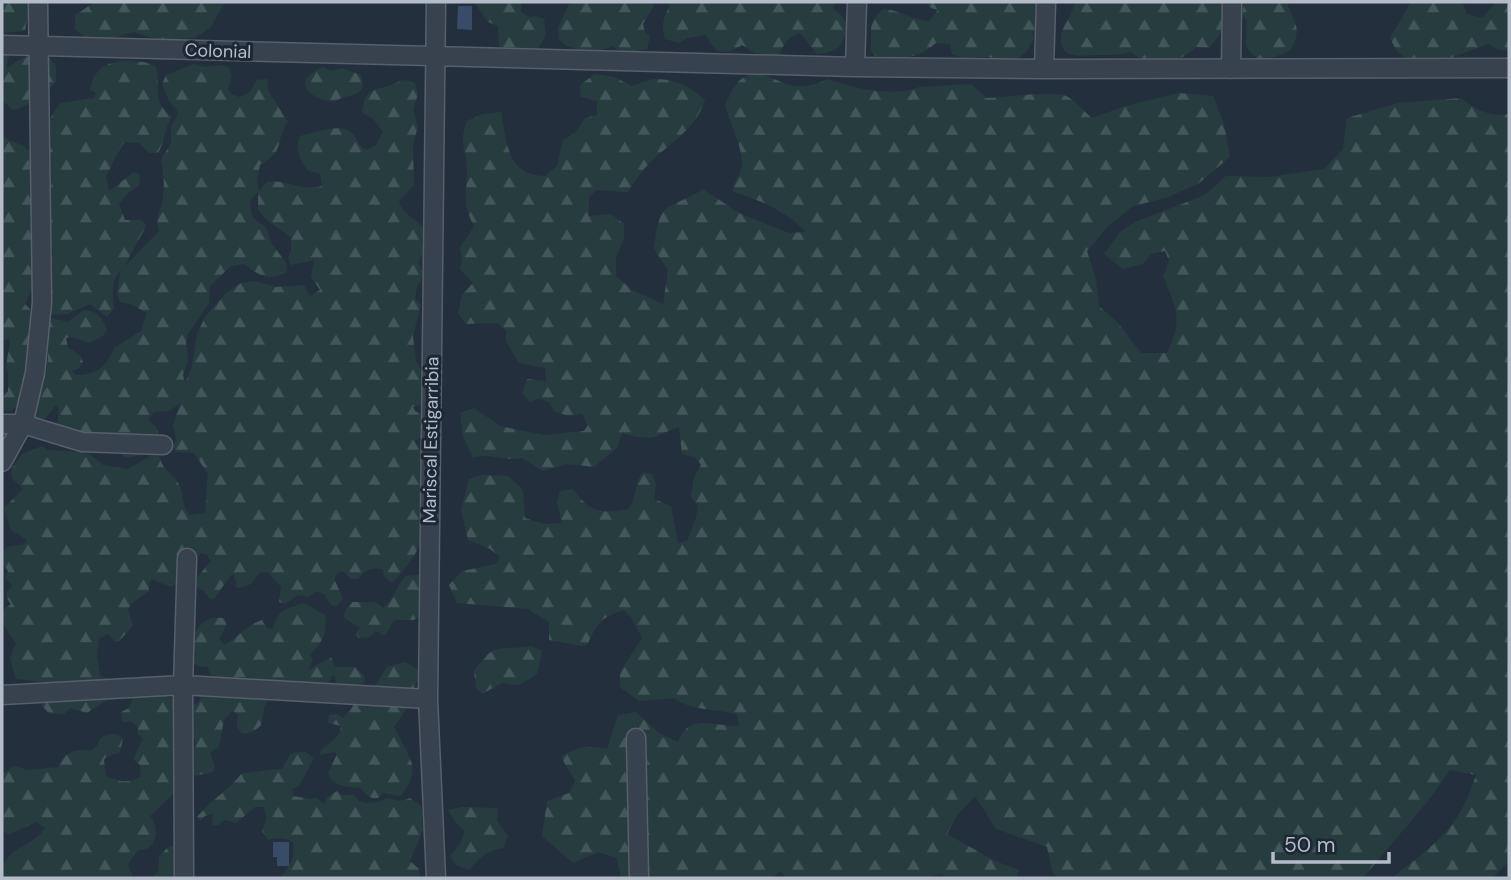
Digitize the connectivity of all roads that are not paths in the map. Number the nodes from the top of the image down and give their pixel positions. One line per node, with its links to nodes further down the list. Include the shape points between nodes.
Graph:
1 (38, 2): 7 (street)
2 (436, 2): 8 (street, Mariscal Estigarribia)
3 (856, 2): 9 (street)
4 (1046, 2): 11 (street)
5 (1232, 2): 12 (street)
6 (2, 46): 7 (street, Colonial)
7 (40, 47): 8 (street, Colonial); 14 (street, via 42,302 35,373)
8 (435, 57): 9 (street, Colonial); 20 (street, Mariscal Estigarribia)
9 (855, 67): 11 (street, Colonial)
10 (1509, 68): 12 (street, Colonial)
11 (1044, 69): 12 (street, Colonial)
12 (1231, 69)
13 (2, 424): 14 (street)
14 (23, 424): 15 (street, via 82,442); 16 (street)
15 (163, 446)
16 (2, 462)
17 (187, 558): 18 (street)
18 (183, 685): 19 (street); 20 (street); 22 (street)
19 (2, 695)
20 (428, 699): 23 (street, Mariscal Estigarribia)
21 (636, 738): 24 (street)
22 (184, 878)
23 (436, 878)
24 (639, 878)

